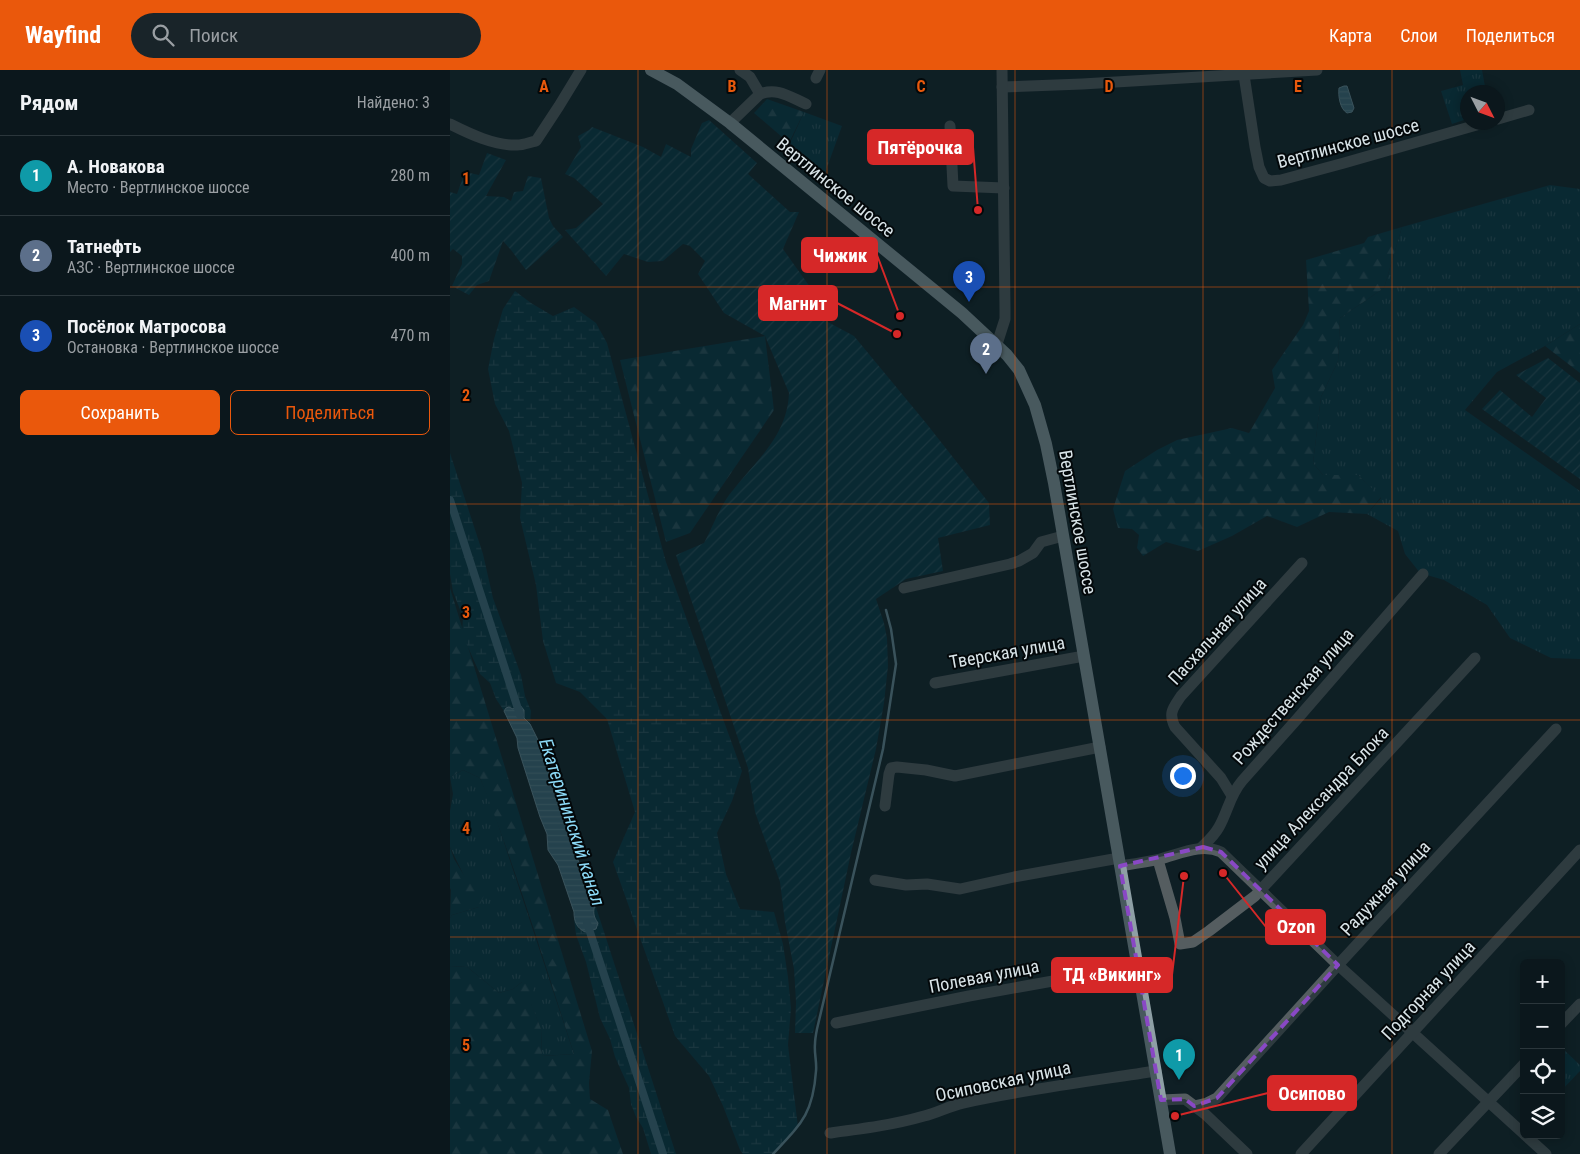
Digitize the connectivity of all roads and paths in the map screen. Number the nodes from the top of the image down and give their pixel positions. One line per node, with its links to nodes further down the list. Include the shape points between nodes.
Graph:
1 (581, 70): 14 (street, via 536,140 519,146 508,145)
2 (651, 70): 13 (main road, Вертлинское шоссе, via 677,84)
3 (740, 70): 9 (street, via 750,78)
4 (1002, 70): 8 (street)
5 (1313, 70): 6 (street); 7 (street)
6 (1318, 70)
7 (1244, 75): 8 (street); 16 (street, Вертлинское шоссе, via 1259,167 1264,178 1270,181)
8 (1002, 87): 17 (street)
9 (760, 94): 10 (street, via 776,91); 13 (street)
10 (806, 104)
11 (1529, 110): 12 (street)
12 (1505, 118)
13 (730, 123): 18 (main road, Вертлинское шоссе)
14 (450, 124)
15 (950, 126): 17 (street, via 954,186)
16 (1460, 130)
17 (1004, 188): 18 (street, via 1005,319)
18 (997, 344): 19 (main road, Вертлинское шоссе, via 1018,370 1035,405 1046,444)
19 (1063, 536): 22 (street, via 1041,542 1033,553 1019,561); 23 (main road, Вертлинское шоссе)
20 (1302, 563): 28 (street, Пасхальная улица, via 1180,696 1172,710 1176,727 1221,778)
21 (1423, 574): 28 (street, Рождественская улица, via 1242,780)
22 (904, 588)
23 (1084, 656): 25 (street, Тверская улица); 27 (main road, Вертлинское шоссе)
24 (1475, 658): 35 (street, улица Александра Блока)
25 (935, 683)
26 (1556, 729): 36 (street, Радужная улица)
27 (1100, 747): 29 (street, via 955,776 891,768); 33 (main road, Вертлинское шоссе)
28 (1232, 796): 30 (street, Рождественская улица, via 1220,826)
29 (885, 806)
30 (1201, 848): 32 (street); 35 (street, via 1221,852)
31 (1580, 850): 41 (street, Подгорная улица)
32 (1158, 860): 33 (street); 35 (street, улица Александра Блока, via 1180,944 1193,942)
33 (1119, 862): 34 (street, via 1014,877 960,889); 37 (main road, Вертлинское шоссе)
34 (875, 880)
35 (1260, 890): 36 (street)
36 (1338, 964): 41 (street); 46 (street, Радужная улица, via 1217,1098)
37 (1139, 970): 40 (street, Полевая улица, via 1094,974); 43 (main road, Вертлинское шоссе)
38 (1580, 1004): 39 (street)
39 (1565, 1020)
40 (836, 1023)
41 (1413, 1032): 45 (street); 52 (street, Подгорная улица)
42 (1520, 1068): 45 (street)
43 (1156, 1071): 44 (main road, Вертлинское шоссе); 48 (street, Осиповская улица, via 1035,1089 950,1106 925,1116)
44 (1161, 1100): 46 (street, via 1185,1099); 50 (main road, Вертлинское шоссе)
45 (1488, 1102): 47 (street); 53 (street)
46 (1194, 1106): 51 (street)
47 (1520, 1131)
48 (830, 1133)
49 (1529, 1139): 54 (street)
50 (1170, 1154)
51 (1247, 1154)
52 (1301, 1154)
53 (1439, 1154)
54 (1546, 1154)

